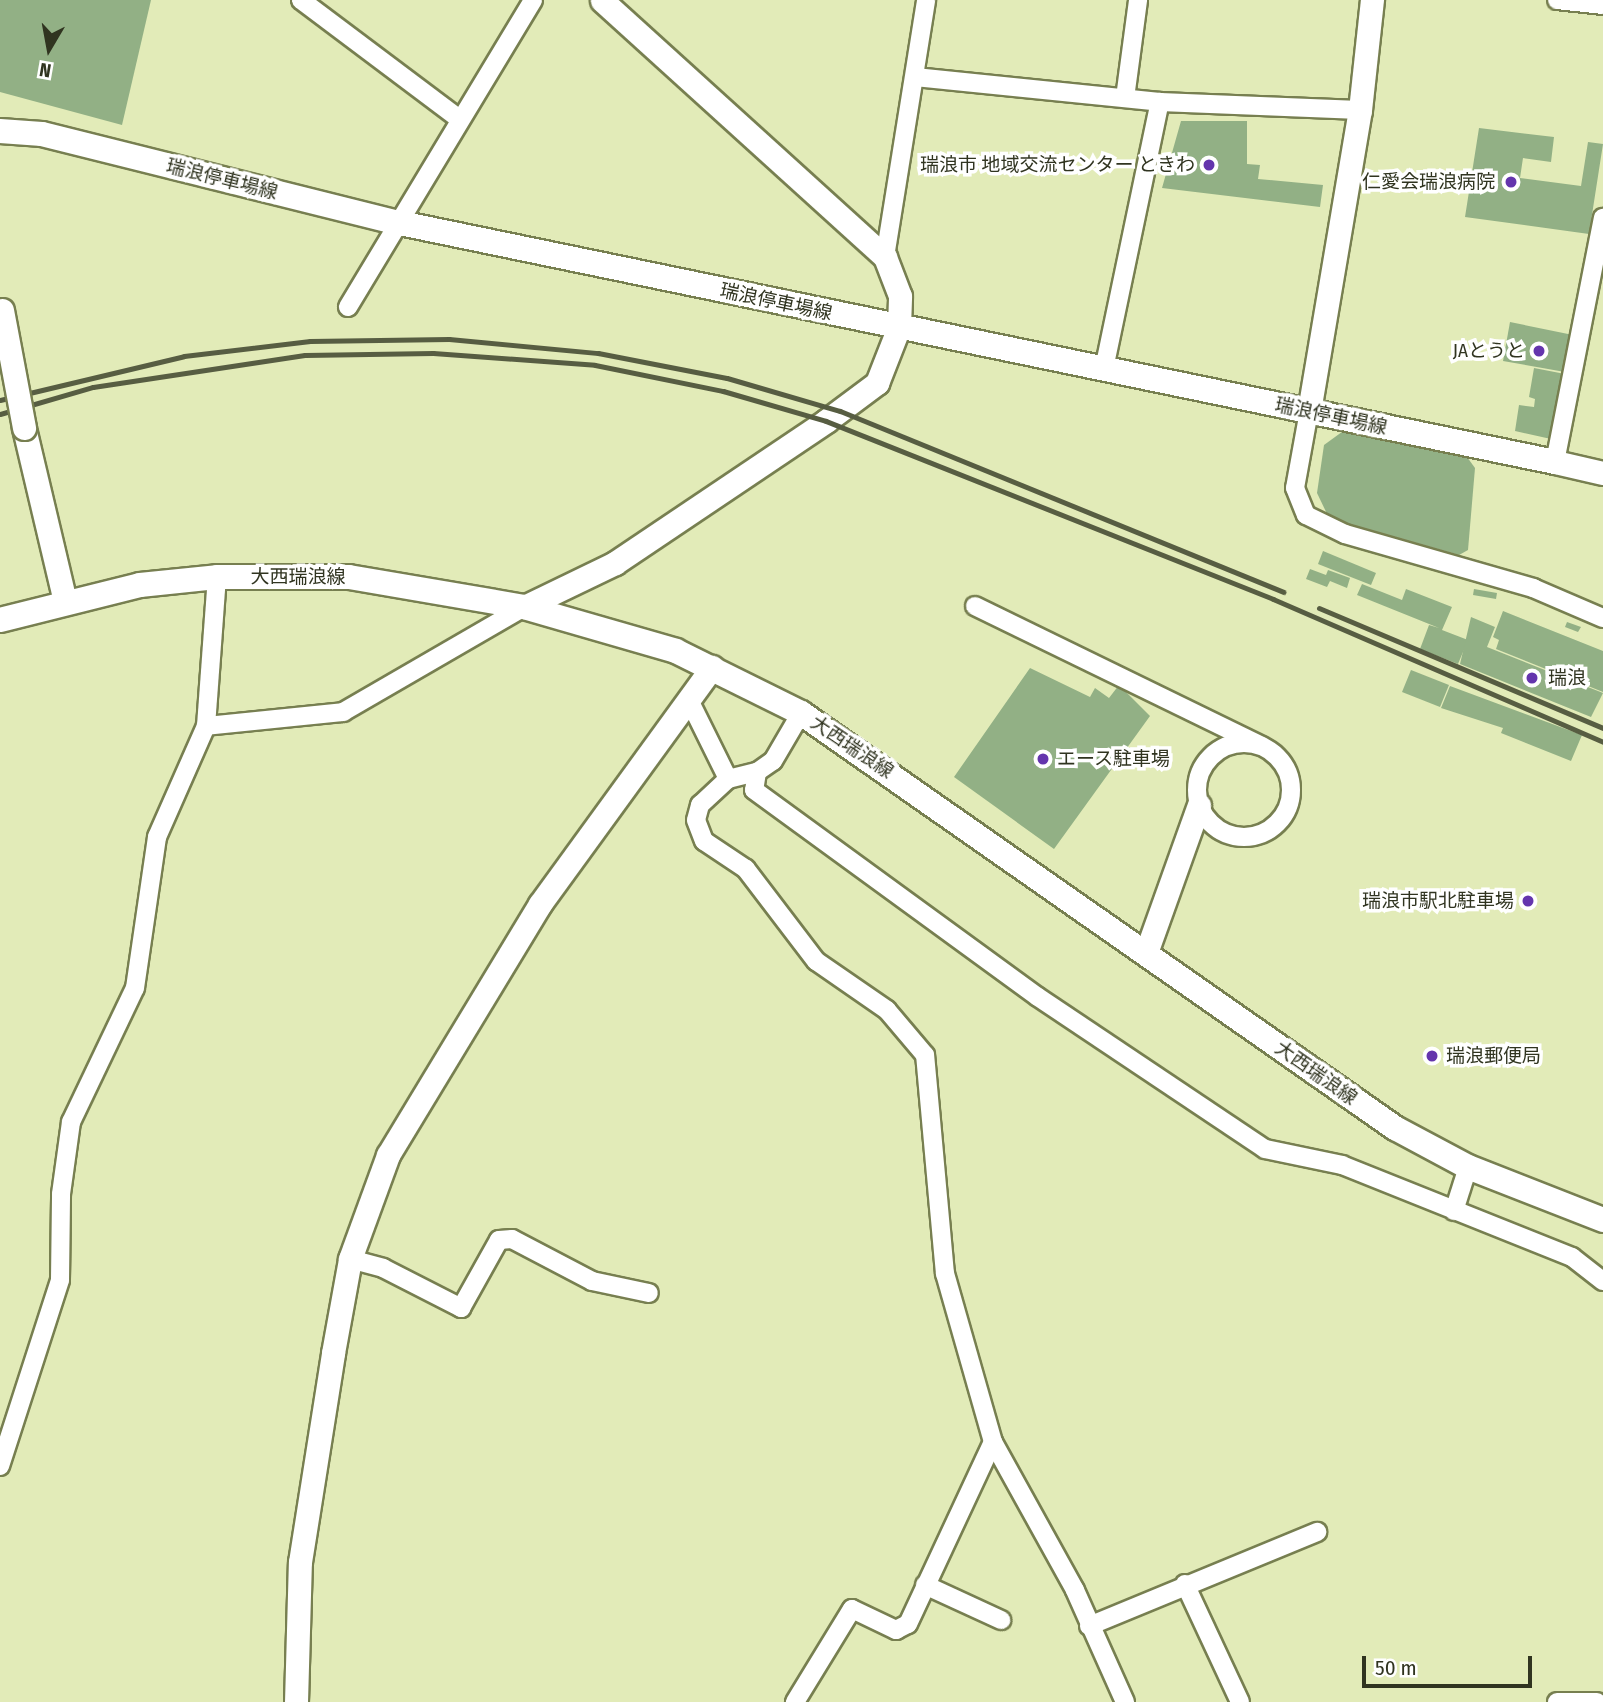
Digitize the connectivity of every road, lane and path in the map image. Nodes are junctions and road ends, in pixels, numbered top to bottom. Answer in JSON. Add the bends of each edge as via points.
{"nodes":[{"id":1,"x":301,"y":0,"type":"edge"},
{"id":2,"x":533,"y":0,"type":"edge"},
{"id":3,"x":602,"y":0,"type":"edge"},
{"id":4,"x":926,"y":0,"type":"edge"},
{"id":5,"x":1138,"y":0,"type":"edge"},
{"id":6,"x":1372,"y":0,"type":"edge"},
{"id":7,"x":1557,"y":0,"type":"edge"},
{"id":8,"x":1603,"y":5,"type":"edge"},
{"id":9,"x":915,"y":77,"type":"junction"},
{"id":10,"x":1125,"y":98,"type":"junction"},
{"id":11,"x":1160,"y":102,"type":"junction"},
{"id":12,"x":1360,"y":110,"type":"junction"},
{"id":13,"x":458,"y":118,"type":"junction"},
{"id":14,"x":0,"y":131,"type":"edge"},
{"id":15,"x":1603,"y":218,"type":"edge"},
{"id":16,"x":400,"y":223,"type":"junction"},
{"id":17,"x":885,"y":257,"type":"junction"},
{"id":18,"x":1,"y":306,"type":"edge"},
{"id":19,"x":348,"y":307,"type":"dead end"},
{"id":20,"x":899,"y":327,"type":"junction"},
{"id":21,"x":1104,"y":369,"type":"junction"},
{"id":22,"x":1309,"y":411,"type":"junction"},
{"id":23,"x":1555,"y":462,"type":"junction"},
{"id":24,"x":1603,"y":472,"type":"edge"},
{"id":25,"x":217,"y":577,"type":"junction"},
{"id":26,"x":65,"y":601,"type":"junction"},
{"id":27,"x":975,"y":606,"type":"dead end"},
{"id":28,"x":524,"y":607,"type":"junction"},
{"id":29,"x":1603,"y":618,"type":"edge"},
{"id":30,"x":0,"y":621,"type":"edge"},
{"id":31,"x":712,"y":667,"type":"junction"},
{"id":32,"x":690,"y":702,"type":"junction"},
{"id":33,"x":801,"y":713,"type":"junction"},
{"id":34,"x":206,"y":726,"type":"junction"},
{"id":35,"x":1262,"y":746,"type":"junction"},
{"id":36,"x":757,"y":772,"type":"junction"},
{"id":37,"x":728,"y":779,"type":"junction"},
{"id":38,"x":1199,"y":805,"type":"junction"},
{"id":39,"x":1146,"y":950,"type":"junction"},
{"id":40,"x":1468,"y":1167,"type":"junction"},
{"id":41,"x":1454,"y":1211,"type":"junction"},
{"id":42,"x":1603,"y":1220,"type":"edge"},
{"id":43,"x":350,"y":1259,"type":"junction"},
{"id":44,"x":1603,"y":1281,"type":"edge"},
{"id":45,"x":649,"y":1293,"type":"dead end"},
{"id":46,"x":993,"y":1443,"type":"junction"},
{"id":47,"x":0,"y":1466,"type":"edge"},
{"id":48,"x":1317,"y":1532,"type":"dead end"},
{"id":49,"x":1185,"y":1584,"type":"junction"},
{"id":50,"x":925,"y":1585,"type":"junction"},
{"id":51,"x":1001,"y":1620,"type":"dead end"},
{"id":52,"x":1089,"y":1626,"type":"junction"},
{"id":53,"x":296,"y":1702,"type":"edge"},
{"id":54,"x":795,"y":1702,"type":"edge"},
{"id":55,"x":1125,"y":1702,"type":"edge"},
{"id":56,"x":1240,"y":1702,"type":"edge"},
{"id":57,"x":1557,"y":1702,"type":"edge"},
{"id":58,"x":1597,"y":1702,"type":"edge"}],
"edges":[{"from":1,"to":13,"type":"street"},
{"from":2,"to":13,"type":"street"},
{"from":3,"to":17,"type":"street"},
{"from":4,"to":9,"type":"street"},
{"from":5,"to":10,"type":"street"},
{"from":6,"to":12,"type":"street"},
{"from":7,"to":8,"type":"street"},
{"from":9,"to":10,"type":"street"},
{"from":9,"to":17,"type":"street"},
{"from":10,"to":11,"type":"street"},
{"from":11,"to":12,"type":"street"},
{"from":11,"to":21,"type":"street"},
{"from":12,"to":22,"type":"street"},
{"from":13,"to":16,"type":"street"},
{"from":14,"to":16,"type":"main road","name":"瑞浪停車場線","via":[[42,134]]},
{"from":15,"to":23,"type":"street"},
{"from":16,"to":19,"type":"street"},
{"from":16,"to":20,"type":"main road","name":"瑞浪停車場線"},
{"from":17,"to":20,"type":"street","via":[[900,296]]},
{"from":18,"to":26,"type":"street","bridge":true,"via":[[24,429]]},
{"from":20,"to":21,"type":"main road","name":"瑞浪停車場線"},
{"from":20,"to":28,"type":"street","via":[[877,383],[827,421],[615,563]]},
{"from":21,"to":22,"type":"main road","name":"瑞浪停車場線"},
{"from":22,"to":23,"type":"main road","name":"瑞浪停車場線"},
{"from":22,"to":29,"type":"street","via":[[1296,488],[1306,515],[1345,534],[1533,588]]},
{"from":23,"to":24,"type":"street"},
{"from":25,"to":26,"type":"main road","name":"大西瑞浪線"},
{"from":25,"to":28,"type":"main road","name":"大西瑞浪線","via":[[361,578]]},
{"from":25,"to":34,"type":"street"},
{"from":26,"to":30,"type":"main road","name":"大西瑞浪線"},
{"from":27,"to":35,"type":"street"},
{"from":28,"to":31,"type":"main road","name":"大西瑞浪線","via":[[601,625]]},
{"from":28,"to":34,"type":"street","via":[[343,712]]},
{"from":31,"to":32,"type":"street"},
{"from":31,"to":33,"type":"main road","name":"大西瑞浪線"},
{"from":32,"to":37,"type":"street"},
{"from":32,"to":43,"type":"street","via":[[604,808],[441,1063],[388,1155]]},
{"from":33,"to":36,"type":"street","via":[[773,761]]},
{"from":33,"to":39,"type":"main road","name":"大西瑞浪線"},
{"from":34,"to":47,"type":"street","via":[[158,837],[135,988],[72,1122],[61,1194],[60,1280]]},
{"from":35,"to":38,"type":"street","via":[[1231,744],[1212,756],[1199,775]]},
{"from":35,"to":38,"type":"street","via":[[1285,766],[1291,780],[1291,796],[1277,824],[1264,833],[1233,836],[1218,830]]},
{"from":36,"to":37,"type":"street"},
{"from":36,"to":41,"type":"street","via":[[754,790],[1177,1094],[1265,1149],[1342,1165]]},
{"from":37,"to":46,"type":"street","via":[[700,805],[696,820],[704,841],[746,869],[816,961],[887,1010],[925,1055],[945,1274]]},
{"from":38,"to":39,"type":"street"},
{"from":39,"to":40,"type":"main road","name":"大西瑞浪線","via":[[1322,1079]]},
{"from":40,"to":41,"type":"street"},
{"from":40,"to":42,"type":"main road","name":"大西瑞浪線"},
{"from":41,"to":44,"type":"street","via":[[1572,1257]]},
{"from":43,"to":45,"type":"street","via":[[383,1268],[461,1308],[499,1240],[512,1239],[592,1282]]},
{"from":43,"to":53,"type":"street","via":[[300,1562]]},
{"from":46,"to":50,"type":"street"},
{"from":46,"to":52,"type":"street"},
{"from":48,"to":49,"type":"street"},
{"from":49,"to":52,"type":"street"},
{"from":49,"to":56,"type":"street"},
{"from":50,"to":51,"type":"street"},
{"from":50,"to":54,"type":"street","via":[[908,1624],[896,1630],[852,1609]]},
{"from":52,"to":55,"type":"street"},
{"from":57,"to":58,"type":"street"}]}
